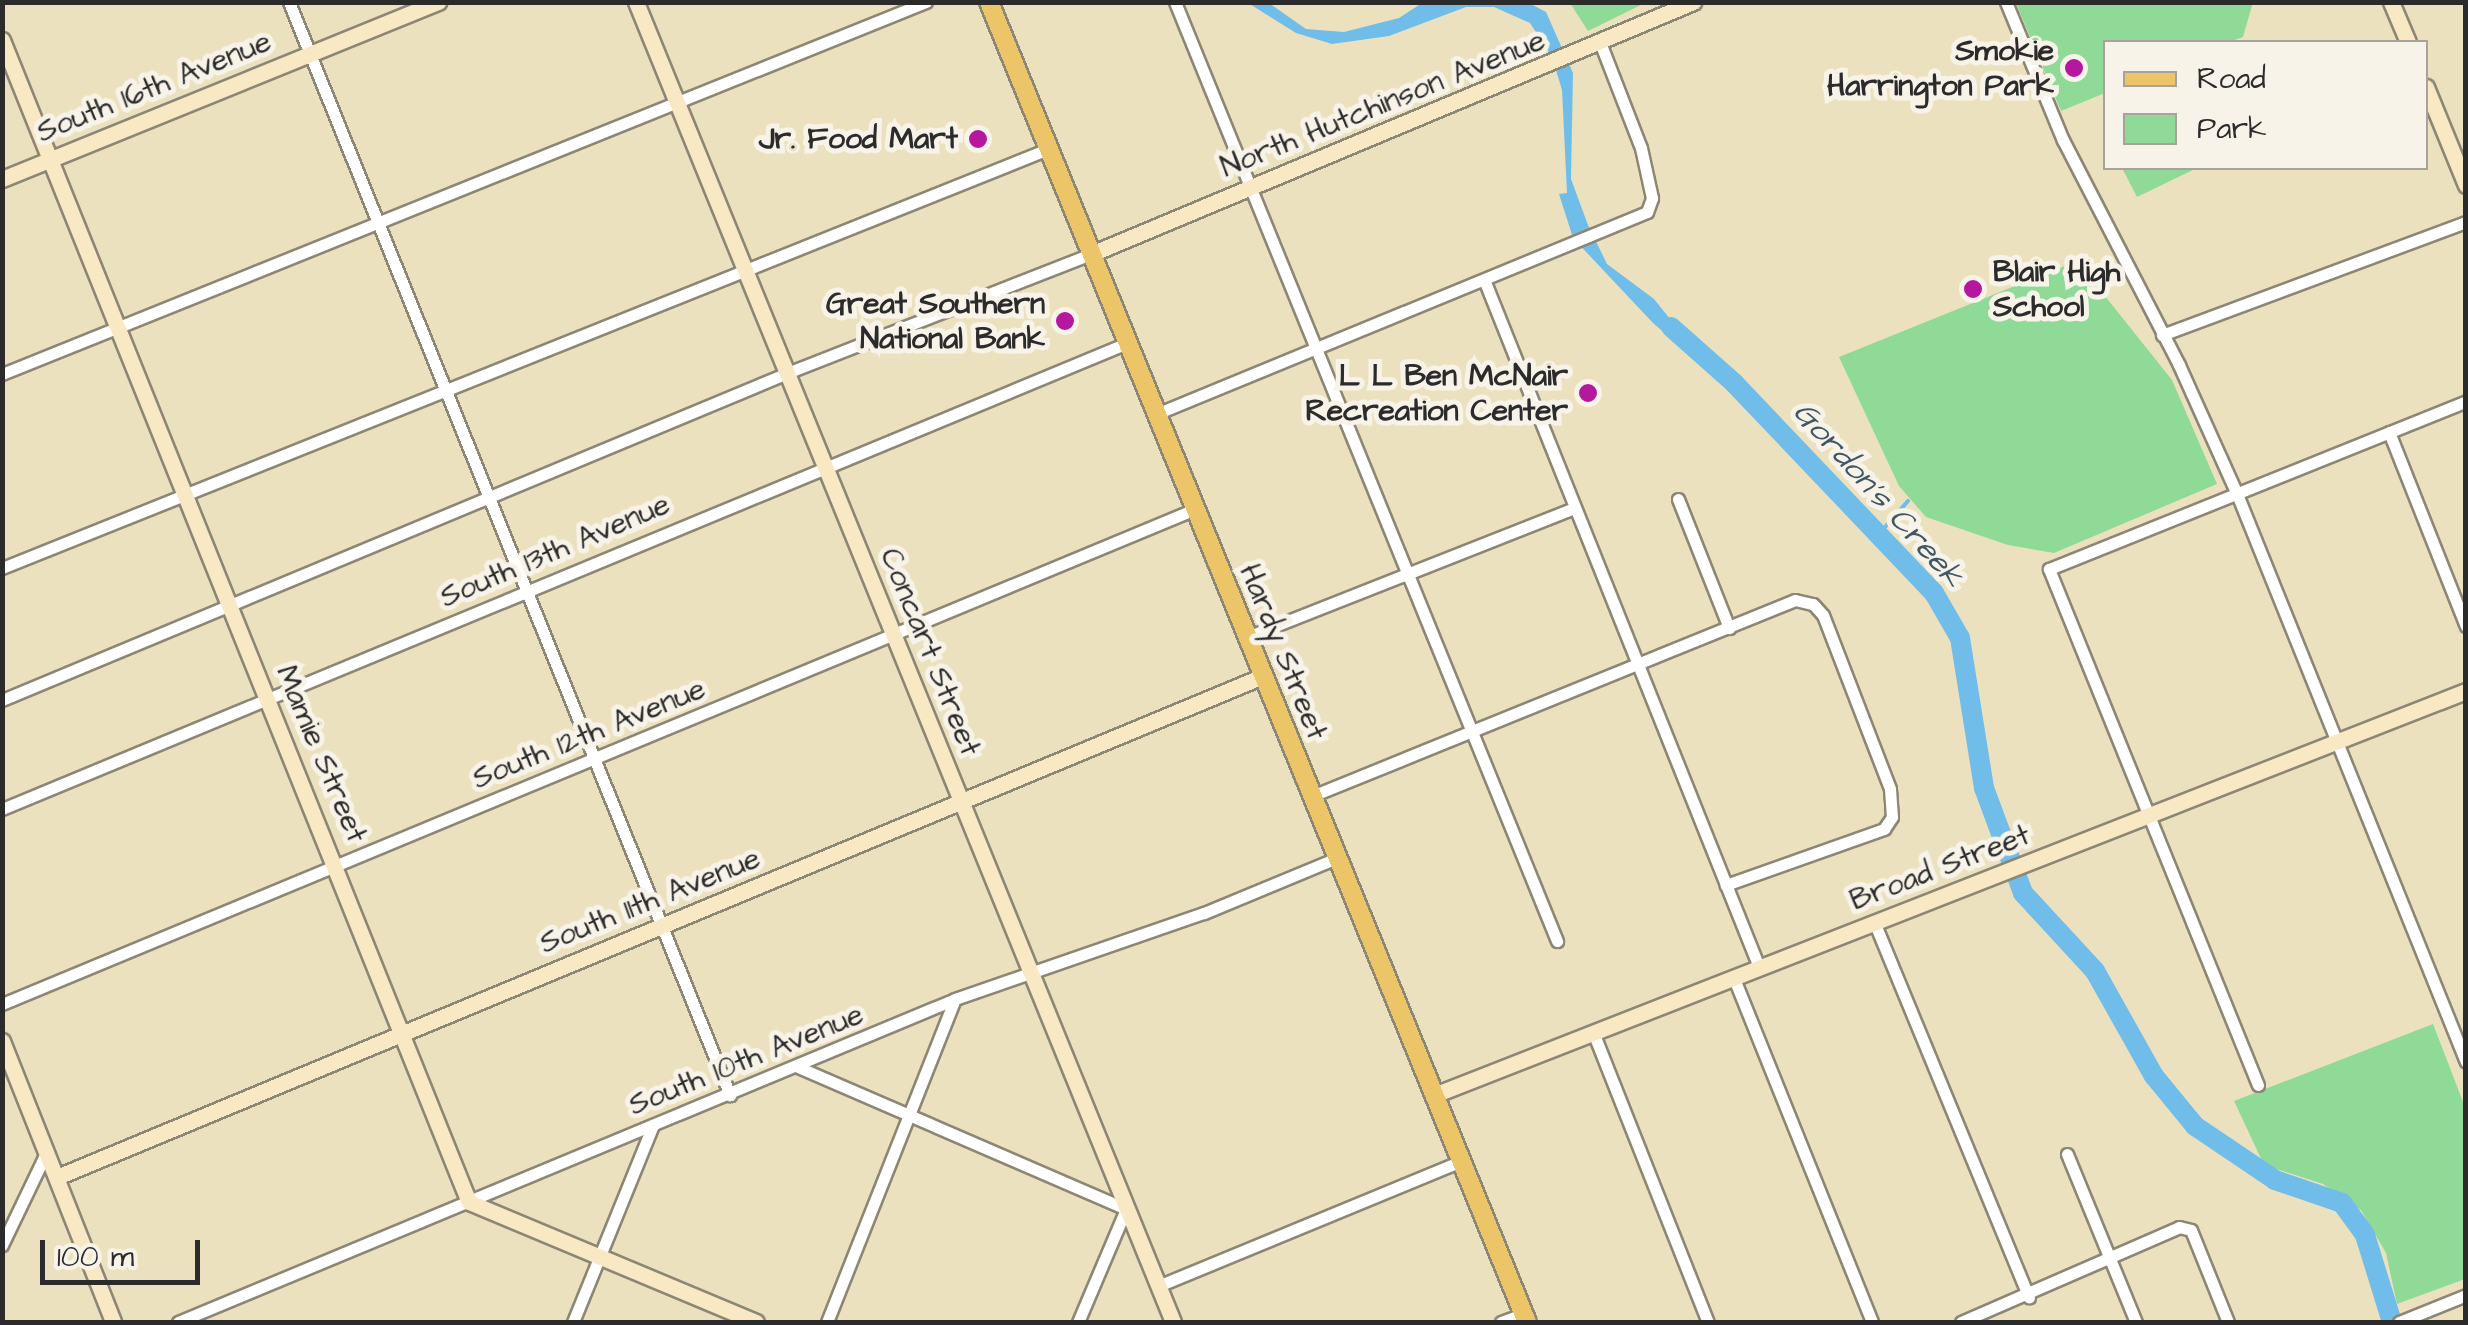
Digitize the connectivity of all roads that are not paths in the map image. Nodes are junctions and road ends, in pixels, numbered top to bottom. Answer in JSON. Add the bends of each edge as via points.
{"nodes":[{"id":1,"x":289,"y":2,"type":"edge"},
{"id":2,"x":438,"y":2,"type":"edge"},
{"id":3,"x":636,"y":2,"type":"edge"},
{"id":4,"x":926,"y":2,"type":"edge"},
{"id":5,"x":988,"y":2,"type":"edge"},
{"id":6,"x":1175,"y":2,"type":"edge"},
{"id":7,"x":2006,"y":2,"type":"edge"},
{"id":8,"x":2392,"y":2,"type":"edge"},
{"id":9,"x":1693,"y":3,"type":"edge"},
{"id":10,"x":2,"y":40,"type":"edge"},
{"id":11,"x":2407,"y":40,"type":"edge"},
{"id":12,"x":1594,"y":48,"type":"junction"},
{"id":13,"x":310,"y":52,"type":"junction"},
{"id":14,"x":2428,"y":92,"type":"edge"},
{"id":15,"x":678,"y":104,"type":"junction"},
{"id":16,"x":1048,"y":148,"type":"junction"},
{"id":17,"x":49,"y":160,"type":"junction"},
{"id":18,"x":2,"y":179,"type":"edge"},
{"id":19,"x":2466,"y":185,"type":"edge"},
{"id":20,"x":1248,"y":186,"type":"junction"},
{"id":21,"x":2466,"y":222,"type":"edge"},
{"id":22,"x":375,"y":223,"type":"junction"},
{"id":23,"x":1091,"y":254,"type":"junction"},
{"id":24,"x":744,"y":270,"type":"junction"},
{"id":25,"x":1484,"y":282,"type":"junction"},
{"id":26,"x":116,"y":328,"type":"junction"},
{"id":27,"x":2162,"y":336,"type":"junction"},
{"id":28,"x":1127,"y":343,"type":"junction"},
{"id":29,"x":1313,"y":352,"type":"junction"},
{"id":30,"x":787,"y":373,"type":"junction"},
{"id":31,"x":2,"y":374,"type":"edge"},
{"id":32,"x":442,"y":390,"type":"junction"},
{"id":33,"x":2466,"y":401,"type":"edge"},
{"id":34,"x":1156,"y":414,"type":"junction"},
{"id":35,"x":2389,"y":432,"type":"junction"},
{"id":36,"x":826,"y":466,"type":"junction"},
{"id":37,"x":184,"y":494,"type":"junction"},
{"id":38,"x":2236,"y":494,"type":"junction"},
{"id":39,"x":486,"y":498,"type":"junction"},
{"id":40,"x":1678,"y":499,"type":"dead end"},
{"id":41,"x":1574,"y":508,"type":"junction"},
{"id":42,"x":1195,"y":509,"type":"junction"},
{"id":43,"x":2,"y":568,"type":"edge"},
{"id":44,"x":1405,"y":573,"type":"junction"},
{"id":45,"x":524,"y":590,"type":"junction"},
{"id":46,"x":229,"y":606,"type":"junction"},
{"id":47,"x":2466,"y":626,"type":"edge"},
{"id":48,"x":1729,"y":628,"type":"junction"},
{"id":49,"x":894,"y":636,"type":"junction"},
{"id":50,"x":1247,"y":637,"type":"junction"},
{"id":51,"x":1638,"y":667,"type":"junction"},
{"id":52,"x":1263,"y":676,"type":"junction"},
{"id":53,"x":2466,"y":691,"type":"edge"},
{"id":54,"x":2,"y":700,"type":"edge"},
{"id":55,"x":268,"y":700,"type":"junction"},
{"id":56,"x":1469,"y":732,"type":"junction"},
{"id":57,"x":2337,"y":741,"type":"junction"},
{"id":58,"x":593,"y":759,"type":"junction"},
{"id":59,"x":1312,"y":796,"type":"junction"},
{"id":60,"x":962,"y":805,"type":"junction"},
{"id":61,"x":2,"y":809,"type":"edge"},
{"id":62,"x":2148,"y":816,"type":"junction"},
{"id":63,"x":1337,"y":858,"type":"junction"},
{"id":64,"x":337,"y":864,"type":"junction"},
{"id":65,"x":1726,"y":885,"type":"junction"},
{"id":66,"x":1875,"y":924,"type":"junction"},
{"id":67,"x":660,"y":926,"type":"junction"},
{"id":68,"x":1558,"y":940,"type":"dead end"},
{"id":69,"x":1759,"y":967,"type":"junction"},
{"id":70,"x":1031,"y":972,"type":"junction"},
{"id":71,"x":1733,"y":976,"type":"junction"},
{"id":72,"x":955,"y":999,"type":"junction"},
{"id":73,"x":2,"y":1004,"type":"edge"},
{"id":74,"x":402,"y":1032,"type":"junction"},
{"id":75,"x":1592,"y":1032,"type":"junction"},
{"id":76,"x":2,"y":1041,"type":"edge"},
{"id":77,"x":2466,"y":1062,"type":"edge"},
{"id":78,"x":798,"y":1067,"type":"junction"},
{"id":79,"x":2258,"y":1085,"type":"dead end"},
{"id":80,"x":730,"y":1095,"type":"junction"},
{"id":81,"x":1434,"y":1096,"type":"junction"},
{"id":82,"x":912,"y":1118,"type":"junction"},
{"id":83,"x":652,"y":1125,"type":"junction"},
{"id":84,"x":47,"y":1151,"type":"junction"},
{"id":85,"x":2067,"y":1154,"type":"dead end"},
{"id":86,"x":1461,"y":1162,"type":"junction"},
{"id":87,"x":57,"y":1177,"type":"junction"},
{"id":88,"x":470,"y":1202,"type":"junction"},
{"id":89,"x":1126,"y":1209,"type":"junction"},
{"id":90,"x":2,"y":1244,"type":"edge"},
{"id":91,"x":600,"y":1259,"type":"junction"},
{"id":92,"x":2111,"y":1262,"type":"junction"},
{"id":93,"x":1158,"y":1286,"type":"junction"},
{"id":94,"x":2466,"y":1295,"type":"edge"},
{"id":95,"x":2029,"y":1297,"type":"junction"},
{"id":96,"x":1525,"y":1318,"type":"edge"},
{"id":97,"x":113,"y":1322,"type":"edge"},
{"id":98,"x":178,"y":1322,"type":"edge"},
{"id":99,"x":573,"y":1322,"type":"edge"},
{"id":100,"x":756,"y":1322,"type":"edge"},
{"id":101,"x":827,"y":1322,"type":"edge"},
{"id":102,"x":1078,"y":1322,"type":"edge"},
{"id":103,"x":1173,"y":1322,"type":"edge"},
{"id":104,"x":1501,"y":1322,"type":"edge"},
{"id":105,"x":1708,"y":1322,"type":"edge"},
{"id":106,"x":1872,"y":1322,"type":"edge"},
{"id":107,"x":1961,"y":1322,"type":"edge"},
{"id":108,"x":2136,"y":1322,"type":"edge"},
{"id":109,"x":2228,"y":1322,"type":"edge"},
{"id":110,"x":2400,"y":1322,"type":"edge"}],
"edges":[{"from":1,"to":13,"type":"street"},
{"from":2,"to":13,"type":"street","name":"South 16th Avenue"},
{"from":3,"to":15,"type":"street","name":"Concart Street"},
{"from":4,"to":15,"type":"street"},
{"from":5,"to":16,"type":"main road","name":"Hardy Street"},
{"from":6,"to":20,"type":"street"},
{"from":7,"to":27,"type":"street","via":[[2063,140]]},
{"from":8,"to":11,"type":"street"},
{"from":9,"to":12,"type":"street","name":"North Hutchinson Avenue"},
{"from":10,"to":17,"type":"street","name":"Mamie Street"},
{"from":12,"to":20,"type":"street","name":"North Hutchinson Avenue"},
{"from":12,"to":25,"type":"street","via":[[1632,119],[1652,198],[1647,212]]},
{"from":13,"to":17,"type":"street","name":"South 16th Avenue"},
{"from":13,"to":22,"type":"street"},
{"from":14,"to":19,"type":"street"},
{"from":15,"to":22,"type":"street"},
{"from":15,"to":24,"type":"street","name":"Concart Street"},
{"from":16,"to":23,"type":"main road","name":"Hardy Street"},
{"from":16,"to":24,"type":"street"},
{"from":17,"to":18,"type":"street","name":"South 16th Avenue"},
{"from":17,"to":26,"type":"street","name":"Mamie Street"},
{"from":20,"to":23,"type":"street","name":"North Hutchinson Avenue"},
{"from":20,"to":29,"type":"street"},
{"from":21,"to":27,"type":"street"},
{"from":22,"to":26,"type":"street"},
{"from":22,"to":32,"type":"street"},
{"from":23,"to":28,"type":"main road","name":"Hardy Street"},
{"from":23,"to":30,"type":"street"},
{"from":24,"to":30,"type":"street","name":"Concart Street"},
{"from":24,"to":32,"type":"street"},
{"from":25,"to":29,"type":"street"},
{"from":25,"to":41,"type":"street"},
{"from":26,"to":31,"type":"street"},
{"from":26,"to":37,"type":"street","name":"Mamie Street"},
{"from":27,"to":38,"type":"street"},
{"from":28,"to":34,"type":"main road","name":"Hardy Street"},
{"from":28,"to":36,"type":"street","name":"South 13th Avenue"},
{"from":29,"to":34,"type":"street"},
{"from":29,"to":44,"type":"street"},
{"from":30,"to":36,"type":"street","name":"Concart Street"},
{"from":30,"to":39,"type":"street"},
{"from":32,"to":37,"type":"street"},
{"from":32,"to":39,"type":"street"},
{"from":33,"to":35,"type":"street"},
{"from":34,"to":42,"type":"main road","name":"Hardy Street"},
{"from":35,"to":38,"type":"street"},
{"from":35,"to":47,"type":"street"},
{"from":36,"to":45,"type":"street","name":"South 13th Avenue"},
{"from":36,"to":49,"type":"street","name":"Concart Street"},
{"from":37,"to":43,"type":"street"},
{"from":37,"to":46,"type":"street","name":"Mamie Street"},
{"from":38,"to":57,"type":"street"},
{"from":38,"to":62,"type":"street","via":[[2048,569]]},
{"from":39,"to":45,"type":"street"},
{"from":39,"to":46,"type":"street"},
{"from":40,"to":48,"type":"street"},
{"from":41,"to":44,"type":"street"},
{"from":41,"to":51,"type":"street"},
{"from":42,"to":49,"type":"street","name":"South 12th Avenue"},
{"from":42,"to":50,"type":"main road","name":"Hardy Street"},
{"from":44,"to":50,"type":"street"},
{"from":44,"to":56,"type":"street"},
{"from":45,"to":55,"type":"street","name":"South 13th Avenue"},
{"from":45,"to":58,"type":"street"},
{"from":46,"to":54,"type":"street"},
{"from":46,"to":55,"type":"street","name":"Mamie Street"},
{"from":48,"to":51,"type":"street"},
{"from":48,"to":65,"type":"street","via":[[1795,600],[1824,615],[1890,789],[1892,816],[1884,829]]},
{"from":49,"to":58,"type":"street","name":"South 12th Avenue"},
{"from":49,"to":60,"type":"street","name":"Concart Street"},
{"from":50,"to":52,"type":"main road","name":"Hardy Street"},
{"from":51,"to":56,"type":"street"},
{"from":51,"to":65,"type":"street"},
{"from":52,"to":59,"type":"main road","name":"Hardy Street"},
{"from":52,"to":60,"type":"street","name":"South 11th Avenue"},
{"from":53,"to":57,"type":"street","name":"Broad Street"},
{"from":55,"to":61,"type":"street","name":"South 13th Avenue"},
{"from":55,"to":64,"type":"street","name":"Mamie Street"},
{"from":56,"to":59,"type":"street"},
{"from":56,"to":68,"type":"street"},
{"from":57,"to":62,"type":"street","name":"Broad Street"},
{"from":57,"to":77,"type":"street"},
{"from":58,"to":64,"type":"street","name":"South 12th Avenue"},
{"from":58,"to":67,"type":"street"},
{"from":59,"to":63,"type":"main road","name":"Hardy Street"},
{"from":60,"to":67,"type":"street","name":"South 11th Avenue"},
{"from":60,"to":70,"type":"street","name":"Concart Street"},
{"from":62,"to":66,"type":"street","name":"Broad Street"},
{"from":62,"to":79,"type":"street"},
{"from":63,"to":70,"type":"street","name":"South 10th Avenue","via":[[1204,913]]},
{"from":63,"to":81,"type":"main road","name":"Hardy Street"},
{"from":64,"to":73,"type":"street","name":"South 12th Avenue"},
{"from":64,"to":74,"type":"street","name":"Mamie Street"},
{"from":65,"to":69,"type":"street"},
{"from":66,"to":69,"type":"street","name":"Broad Street"},
{"from":66,"to":95,"type":"street"},
{"from":67,"to":74,"type":"street","name":"South 11th Avenue"},
{"from":67,"to":80,"type":"street"},
{"from":69,"to":71,"type":"street","name":"Broad Street"},
{"from":70,"to":72,"type":"street","name":"South 10th Avenue"},
{"from":70,"to":89,"type":"street","name":"Concart Street"},
{"from":71,"to":75,"type":"street","name":"Broad Street"},
{"from":71,"to":106,"type":"street"},
{"from":72,"to":78,"type":"street","name":"South 10th Avenue"},
{"from":72,"to":82,"type":"street"},
{"from":74,"to":87,"type":"street","name":"South 11th Avenue"},
{"from":74,"to":88,"type":"street","name":"Mamie Street"},
{"from":75,"to":81,"type":"street","name":"Broad Street"},
{"from":75,"to":105,"type":"street"},
{"from":76,"to":84,"type":"street"},
{"from":78,"to":80,"type":"street","name":"South 10th Avenue"},
{"from":78,"to":82,"type":"street"},
{"from":80,"to":83,"type":"street","name":"South 10th Avenue"},
{"from":81,"to":86,"type":"main road","name":"Hardy Street"},
{"from":82,"to":89,"type":"street"},
{"from":82,"to":101,"type":"street"},
{"from":83,"to":88,"type":"street","name":"South 10th Avenue"},
{"from":83,"to":91,"type":"street"},
{"from":84,"to":87,"type":"street"},
{"from":84,"to":90,"type":"street"},
{"from":85,"to":92,"type":"street"},
{"from":86,"to":93,"type":"street"},
{"from":86,"to":96,"type":"main road","name":"Hardy Street"},
{"from":87,"to":97,"type":"street"},
{"from":88,"to":91,"type":"street"},
{"from":88,"to":98,"type":"street","name":"South 10th Avenue"},
{"from":89,"to":93,"type":"street","name":"Concart Street"},
{"from":89,"to":102,"type":"street"},
{"from":91,"to":99,"type":"street"},
{"from":91,"to":100,"type":"street"},
{"from":92,"to":95,"type":"street"},
{"from":92,"to":108,"type":"street"},
{"from":92,"to":109,"type":"street","via":[[2149,1237],[2191,1230]]},
{"from":93,"to":103,"type":"street","name":"Concart Street"},
{"from":94,"to":110,"type":"street"},
{"from":95,"to":107,"type":"street"},
{"from":96,"to":104,"type":"street"}]}
